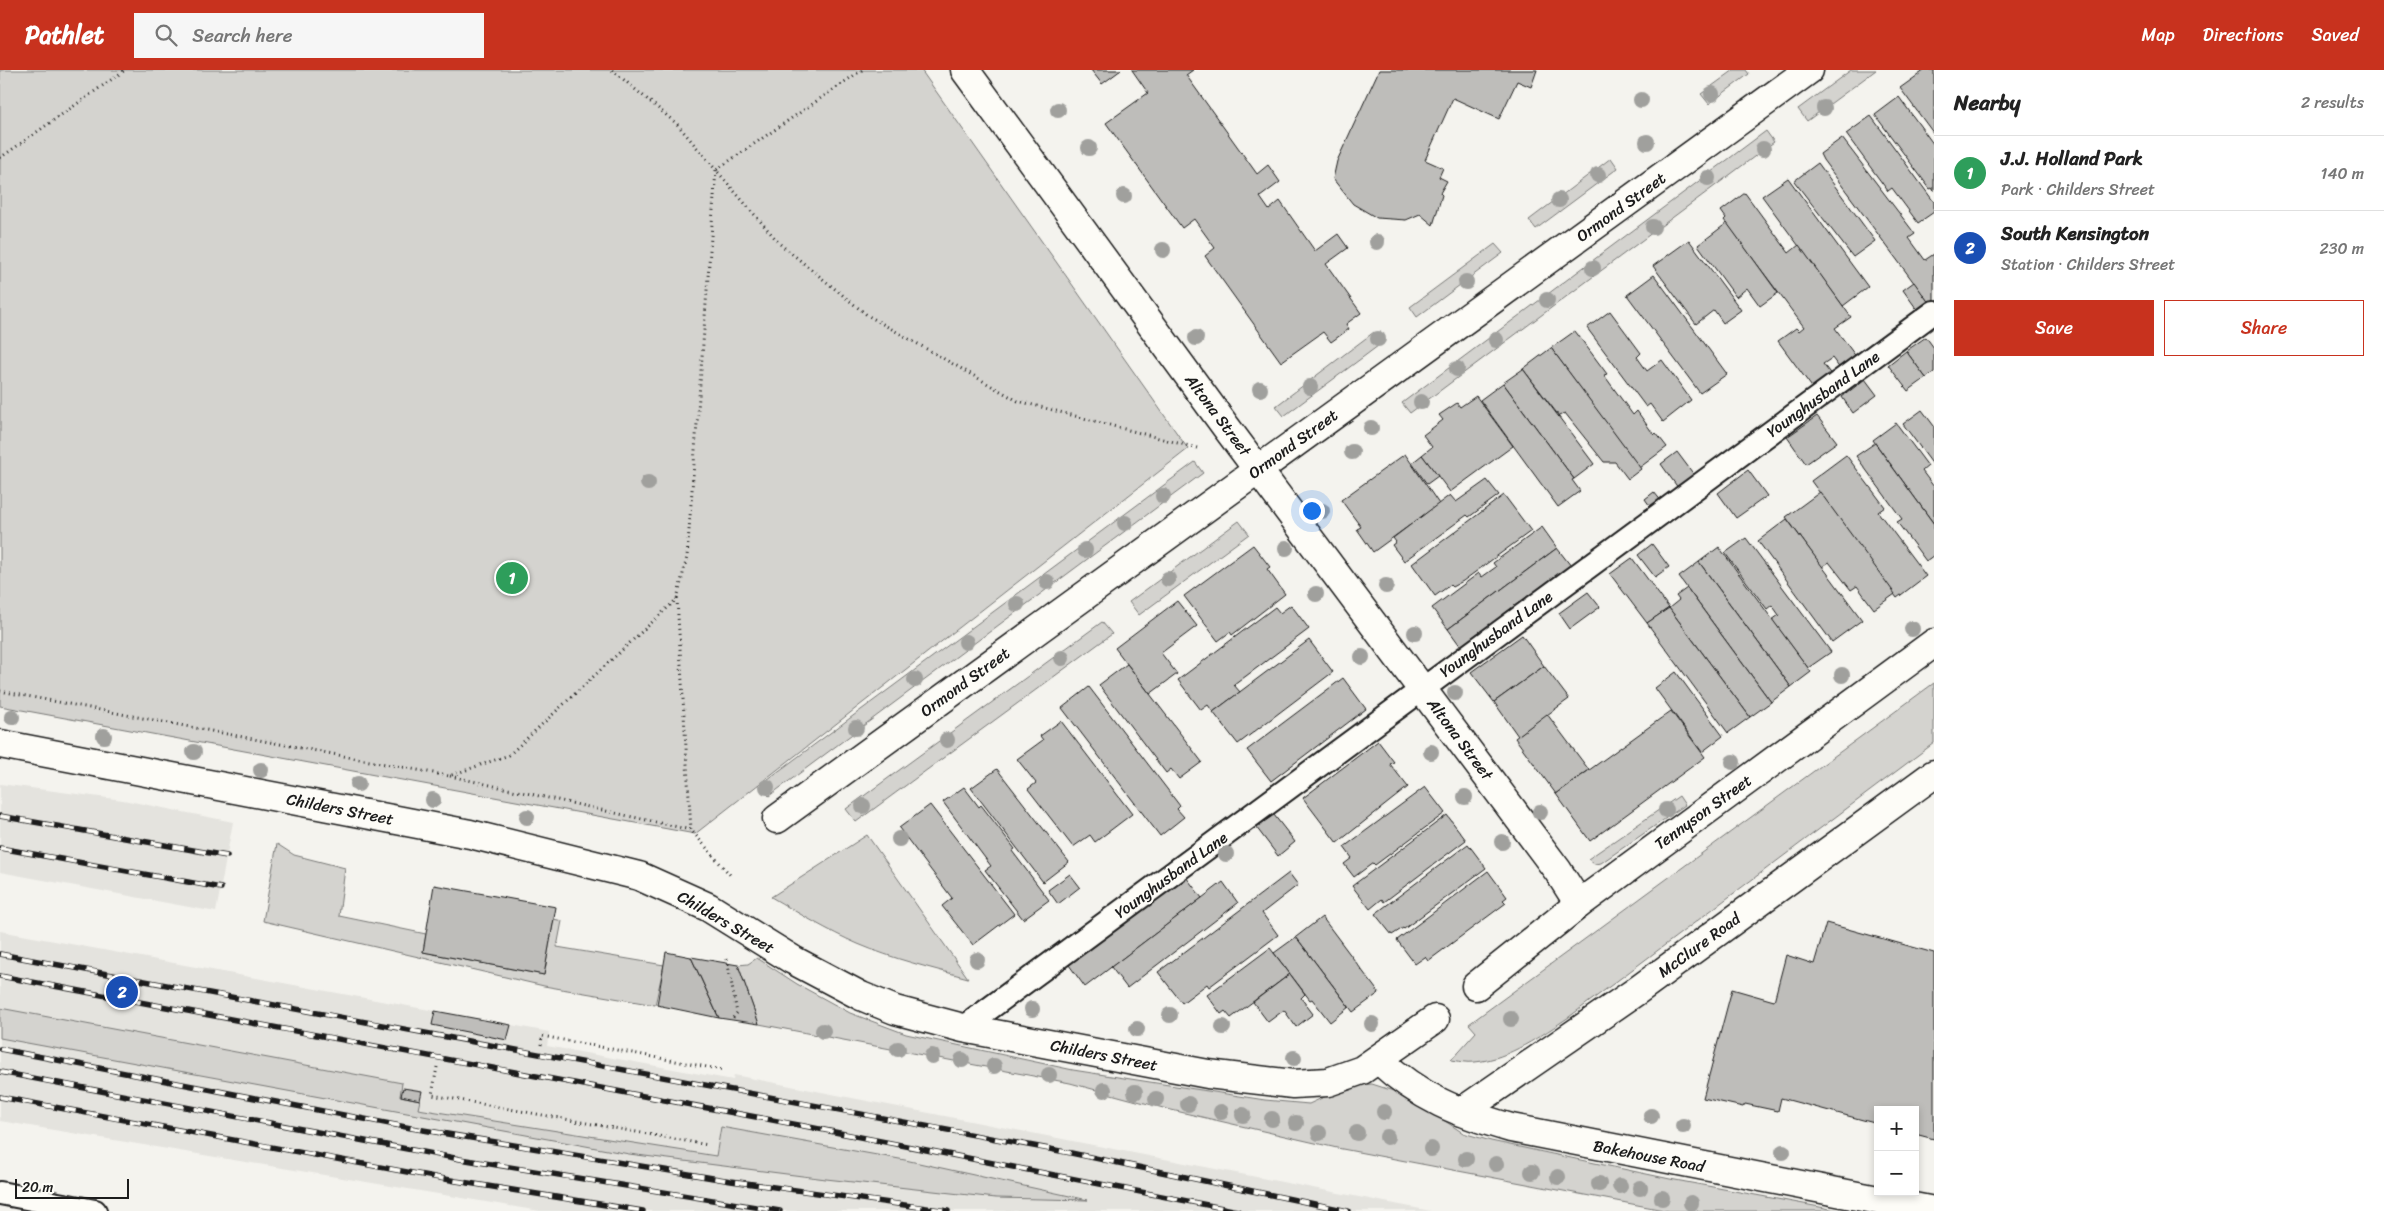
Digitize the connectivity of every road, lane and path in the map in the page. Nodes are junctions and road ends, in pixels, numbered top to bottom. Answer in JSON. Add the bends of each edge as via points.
{"nodes":[{"id":1,"x":125,"y":70,"type":"edge"},
{"id":2,"x":612,"y":70,"type":"edge"},
{"id":3,"x":862,"y":70,"type":"edge"},
{"id":4,"x":965,"y":70,"type":"edge"},
{"id":5,"x":1809,"y":70,"type":"edge"},
{"id":6,"x":0,"y":158,"type":"edge"},
{"id":7,"x":716,"y":170,"type":"junction"},
{"id":8,"x":1934,"y":312,"type":"edge"},
{"id":9,"x":1197,"y":448,"type":"dead end"},
{"id":10,"x":1258,"y":469,"type":"junction"},
{"id":11,"x":676,"y":599,"type":"junction"},
{"id":12,"x":1934,"y":643,"type":"edge"},
{"id":13,"x":1422,"y":688,"type":"junction"},
{"id":14,"x":0,"y":691,"type":"edge"},
{"id":15,"x":0,"y":744,"type":"edge"},
{"id":16,"x":1934,"y":774,"type":"edge"},
{"id":17,"x":449,"y":776,"type":"junction"},
{"id":18,"x":777,"y":819,"type":"dead end"},
{"id":19,"x":690,"y":830,"type":"junction"},
{"id":20,"x":732,"y":877,"type":"dead end"},
{"id":21,"x":1579,"y":904,"type":"junction"},
{"id":22,"x":726,"y":954,"type":"dead end"},
{"id":23,"x":1476,"y":986,"type":"dead end"},
{"id":24,"x":1435,"y":1019,"type":"dead end"},
{"id":25,"x":731,"y":1020,"type":"dead end"},
{"id":26,"x":963,"y":1028,"type":"junction"},
{"id":27,"x":541,"y":1045,"type":"dead end"},
{"id":28,"x":1380,"y":1060,"type":"junction"},
{"id":29,"x":437,"y":1067,"type":"dead end"},
{"id":30,"x":723,"y":1070,"type":"dead end"},
{"id":31,"x":1461,"y":1112,"type":"junction"},
{"id":32,"x":708,"y":1145,"type":"dead end"},
{"id":33,"x":0,"y":1193,"type":"edge"},
{"id":34,"x":95,"y":1211,"type":"edge"},
{"id":35,"x":1934,"y":1211,"type":"edge"}],
"edges":[{"from":1,"to":6,"type":"path"},
{"from":2,"to":7,"type":"path","via":[[676,124]]},
{"from":3,"to":7,"type":"path"},
{"from":4,"to":10,"type":"street","name":"Altona Street"},
{"from":5,"to":10,"type":"street","name":"Ormond Street"},
{"from":7,"to":9,"type":"path","via":[[780,244],[867,315],[1018,401]]},
{"from":7,"to":11,"type":"path","via":[[687,557]]},
{"from":8,"to":13,"type":"lane","name":"Younghusband Lane"},
{"from":10,"to":13,"type":"street","name":"Altona Street"},
{"from":10,"to":18,"type":"street","name":"Ormond Street"},
{"from":11,"to":17,"type":"path","via":[[509,755]]},
{"from":11,"to":19,"type":"path"},
{"from":12,"to":21,"type":"street","name":"Tennyson Street"},
{"from":13,"to":21,"type":"street","name":"Altona Street"},
{"from":13,"to":26,"type":"lane","name":"Younghusband Lane"},
{"from":14,"to":17,"type":"path"},
{"from":15,"to":26,"type":"street","name":"Childers Street","via":[[470,834],[639,876],[708,907],[793,960],[861,996],[895,1010]]},
{"from":16,"to":31,"type":"street","name":"McClure Road","via":[[1638,990]]},
{"from":17,"to":19,"type":"path"},
{"from":19,"to":20,"type":"path"},
{"from":21,"to":23,"type":"street","name":"Tennyson Street"},
{"from":22,"to":25,"type":"path","via":[[737,1013]]},
{"from":24,"to":28,"type":"street"},
{"from":26,"to":28,"type":"street","name":"Childers Street","via":[[1250,1080],[1293,1084],[1328,1082]]},
{"from":27,"to":30,"type":"path","via":[[542,1036]]},
{"from":28,"to":31,"type":"street","name":"Bakehouse Road","via":[[1408,1085]]},
{"from":29,"to":32,"type":"path","via":[[432,1095]]},
{"from":31,"to":35,"type":"street","name":"Bakehouse Road","via":[[1548,1136]]},
{"from":33,"to":34,"type":"lane"}]}
